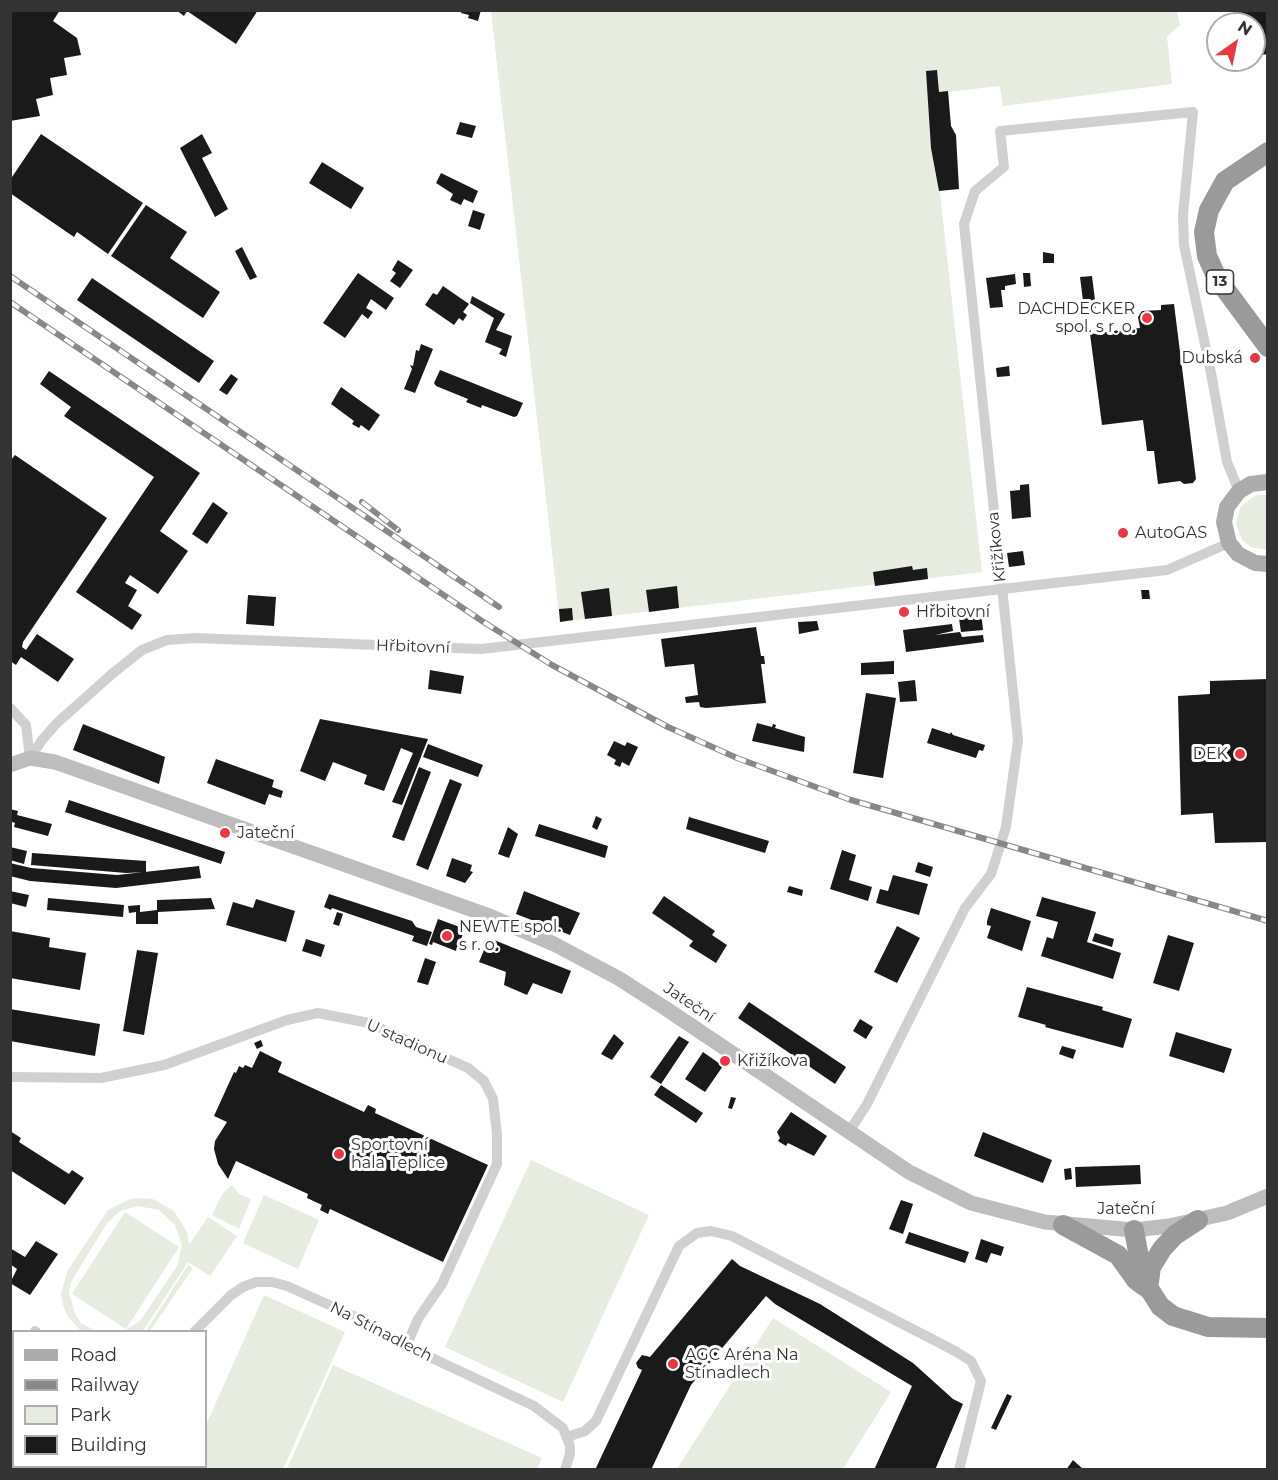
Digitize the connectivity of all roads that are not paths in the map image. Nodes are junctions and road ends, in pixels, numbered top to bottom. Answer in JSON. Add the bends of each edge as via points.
{"nodes":[{"id":1,"x":1268,"y":152,"type":"edge"},
{"id":2,"x":1268,"y":167,"type":"edge"},
{"id":3,"x":1211,"y":206,"type":"junction"},
{"id":4,"x":1268,"y":347,"type":"edge"},
{"id":5,"x":1268,"y":482,"type":"edge"},
{"id":6,"x":1239,"y":491,"type":"junction"},
{"id":7,"x":1229,"y":543,"type":"junction"},
{"id":8,"x":1268,"y":564,"type":"edge"},
{"id":9,"x":1002,"y":588,"type":"junction"},
{"id":10,"x":10,"y":708,"type":"edge"},
{"id":11,"x":30,"y":758,"type":"junction"},
{"id":12,"x":10,"y":765,"type":"edge"},
{"id":13,"x":10,"y":1077,"type":"edge"},
{"id":14,"x":849,"y":1132,"type":"junction"},
{"id":15,"x":1268,"y":1196,"type":"edge"},
{"id":16,"x":1198,"y":1220,"type":"junction"},
{"id":17,"x":1063,"y":1225,"type":"junction"},
{"id":18,"x":1134,"y":1230,"type":"junction"},
{"id":19,"x":1148,"y":1289,"type":"junction"},
{"id":20,"x":1258,"y":1329,"type":"edge"},
{"id":21,"x":196,"y":1330,"type":"edge"},
{"id":22,"x":1268,"y":1337,"type":"edge"},
{"id":23,"x":406,"y":1346,"type":"junction"},
{"id":24,"x":567,"y":1437,"type":"junction"},
{"id":25,"x":565,"y":1470,"type":"edge"},
{"id":26,"x":959,"y":1470,"type":"edge"}],
"edges":[{"from":1,"to":3,"type":"highway","via":[[1224,181]]},
{"from":2,"to":3,"type":"highway","number":"13","via":[[1231,183]]},
{"from":3,"to":4,"type":"highway","number":"13","via":[[1204,232],[1207,256],[1222,285]]},
{"from":5,"to":6,"type":"main road","via":[[1251,484]]},
{"from":6,"to":7,"type":"main road","via":[[1225,514],[1224,529]]},
{"from":6,"to":9,"type":"street","name":"Křižíkova","via":[[1227,462],[1184,245],[1183,215],[1193,112],[1000,131],[1004,167],[975,191],[964,224]]},
{"from":7,"to":8,"type":"main road","via":[[1244,558]]},
{"from":7,"to":9,"type":"street","name":"Hřbitovní","via":[[1167,570]]},
{"from":9,"to":11,"type":"street","name":"Hřbitovní","via":[[481,649],[167,640],[142,651],[112,674],[57,723]]},
{"from":9,"to":14,"type":"street","name":"Křižíkova","via":[[1018,740],[1006,827],[991,874],[965,908],[867,1104]]},
{"from":10,"to":11,"type":"street","via":[[26,725]]},
{"from":11,"to":12,"type":"main road"},
{"from":11,"to":14,"type":"main road","name":"Jateční","via":[[55,762],[336,860],[554,944],[656,1002]]},
{"from":13,"to":23,"type":"street","name":"U stadionu","via":[[100,1078],[171,1064],[287,1020],[318,1013],[369,1023],[468,1068],[484,1081],[493,1099],[497,1164],[442,1284],[414,1326]]},
{"from":14,"to":17,"type":"main road","name":"Jateční","via":[[909,1172],[971,1203]]},
{"from":15,"to":16,"type":"main road","name":"Jateční"},
{"from":16,"to":18,"type":"main road","name":"Jateční"},
{"from":16,"to":19,"type":"highway","via":[[1162,1249],[1151,1267]]},
{"from":17,"to":18,"type":"main road","name":"Jateční"},
{"from":17,"to":19,"type":"highway","via":[[1118,1255],[1136,1280]]},
{"from":18,"to":19,"type":"highway"},
{"from":19,"to":20,"type":"highway","via":[[1160,1306],[1190,1323]]},
{"from":20,"to":22,"type":"highway"},
{"from":21,"to":23,"type":"street","name":"Na Stínadlech","via":[[243,1287],[272,1282],[347,1313]]},
{"from":23,"to":24,"type":"street","name":"Na Stínadlech","via":[[534,1406],[554,1420]]},
{"from":24,"to":25,"type":"street","via":[[570,1454]]},
{"from":24,"to":26,"type":"street","via":[[585,1431],[596,1420],[679,1246],[697,1233],[711,1231],[732,1236],[970,1361],[981,1382]]}]}
